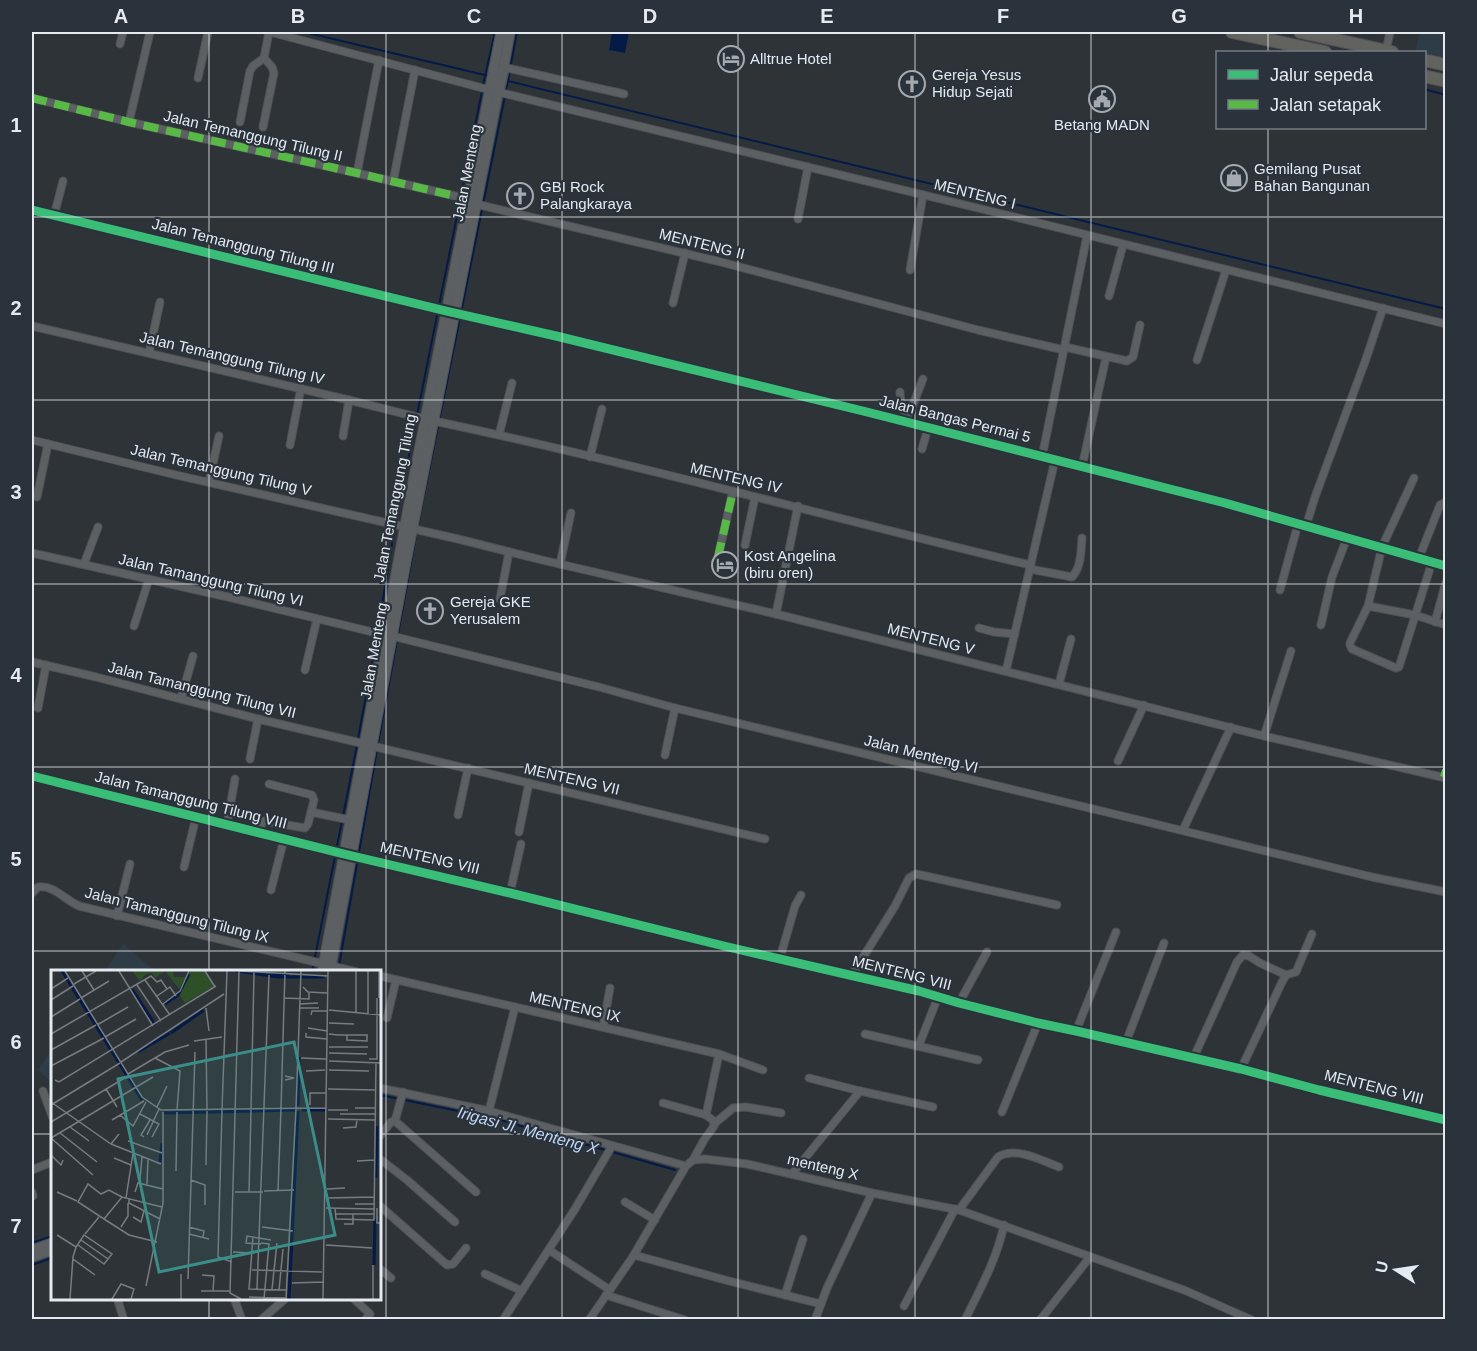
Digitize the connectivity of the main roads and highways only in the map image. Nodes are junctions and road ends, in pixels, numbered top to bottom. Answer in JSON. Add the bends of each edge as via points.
{"nodes":[{"id":1,"x":1232,"y":32,"type":"edge"},
{"id":2,"x":1300,"y":32,"type":"edge"},
{"id":3,"x":1320,"y":51,"type":"edge"},
{"id":4,"x":1385,"y":51,"type":"edge"},
{"id":5,"x":1426,"y":60,"type":"edge"},
{"id":6,"x":1446,"y":65,"type":"edge"},
{"id":7,"x":500,"y":69,"type":"road end"},
{"id":8,"x":1426,"y":76,"type":"edge"},
{"id":9,"x":1446,"y":81,"type":"edge"},
{"id":10,"x":495,"y":89,"type":"road end"}],
"edges":[{"from":1,"to":3,"type":"highway"},
{"from":2,"to":4,"type":"highway"},
{"from":5,"to":6,"type":"highway"},
{"from":7,"to":10,"type":"main road","name":"Jalan Temanggung Tilung"},
{"from":8,"to":9,"type":"highway"}]}
